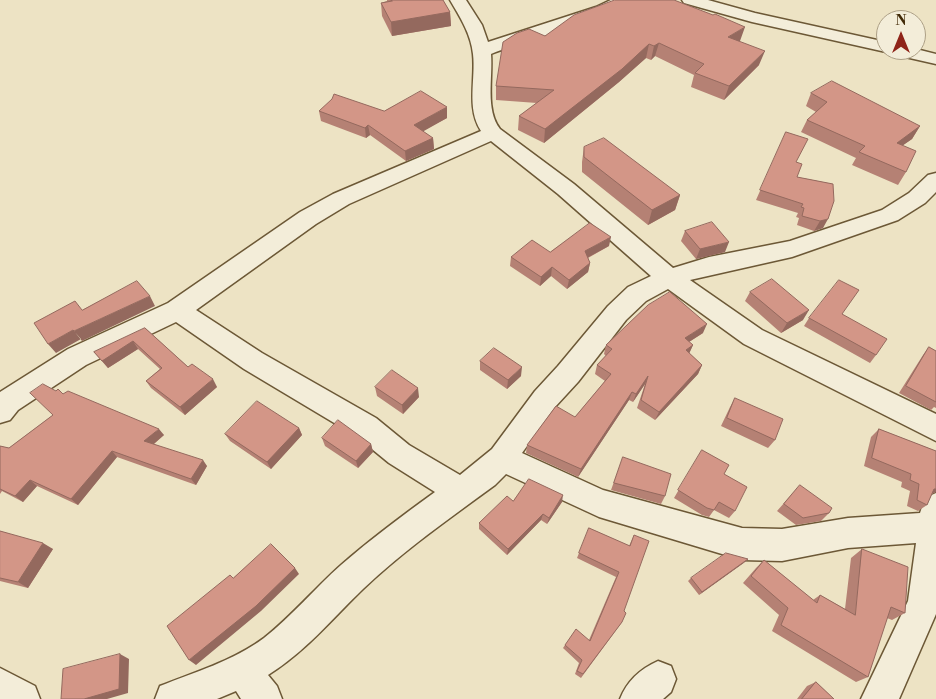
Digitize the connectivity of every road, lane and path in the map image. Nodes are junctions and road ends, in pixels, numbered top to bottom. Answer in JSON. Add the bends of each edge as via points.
{"nodes":[{"id":1,"x":458,"y":0,"type":"edge"},
{"id":2,"x":624,"y":0,"type":"edge"},
{"id":3,"x":690,"y":0,"type":"edge"},
{"id":4,"x":876,"y":45,"type":"edge"},
{"id":5,"x":482,"y":51,"type":"junction"},
{"id":6,"x":493,"y":133,"type":"junction"},
{"id":7,"x":936,"y":180,"type":"edge"},
{"id":8,"x":669,"y":278,"type":"junction"},
{"id":9,"x":177,"y":310,"type":"junction"},
{"id":10,"x":0,"y":411,"type":"edge"},
{"id":11,"x":936,"y":428,"type":"edge"},
{"id":12,"x":502,"y":458,"type":"junction"},
{"id":13,"x":461,"y":492,"type":"junction"},
{"id":14,"x":934,"y":517,"type":"edge"},
{"id":15,"x":242,"y":671,"type":"junction"},
{"id":16,"x":0,"y":686,"type":"edge"},
{"id":17,"x":22,"y":699,"type":"edge"},
{"id":18,"x":173,"y":699,"type":"edge"},
{"id":19,"x":264,"y":699,"type":"edge"},
{"id":20,"x":879,"y":699,"type":"edge"}],
"edges":[{"from":1,"to":5,"type":"street","via":[[477,33]]},
{"from":2,"to":5,"type":"street","via":[[602,11]]},
{"from":3,"to":4,"type":"street"},
{"from":5,"to":6,"type":"street","via":[[483,113]]},
{"from":6,"to":8,"type":"street","via":[[578,199]]},
{"from":6,"to":9,"type":"street","via":[[341,199],[308,218]]},
{"from":7,"to":8,"type":"street","via":[[917,198],[866,223],[792,249],[709,266]]},
{"from":8,"to":11,"type":"street","via":[[754,337]]},
{"from":8,"to":12,"type":"street","via":[[625,303],[545,399]]},
{"from":9,"to":10,"type":"street","via":[[77,357],[15,397]]},
{"from":9,"to":13,"type":"street","via":[[253,361],[366,427],[399,454]]},
{"from":12,"to":13,"type":"street"},
{"from":12,"to":14,"type":"street","via":[[599,503],[742,544],[782,545]]},
{"from":13,"to":15,"type":"street","via":[[404,533],[275,651]]},
{"from":14,"to":20,"type":"street","via":[[924,603]]},
{"from":15,"to":18,"type":"street"},
{"from":15,"to":19,"type":"street"},
{"from":16,"to":17,"type":"street"}]}
